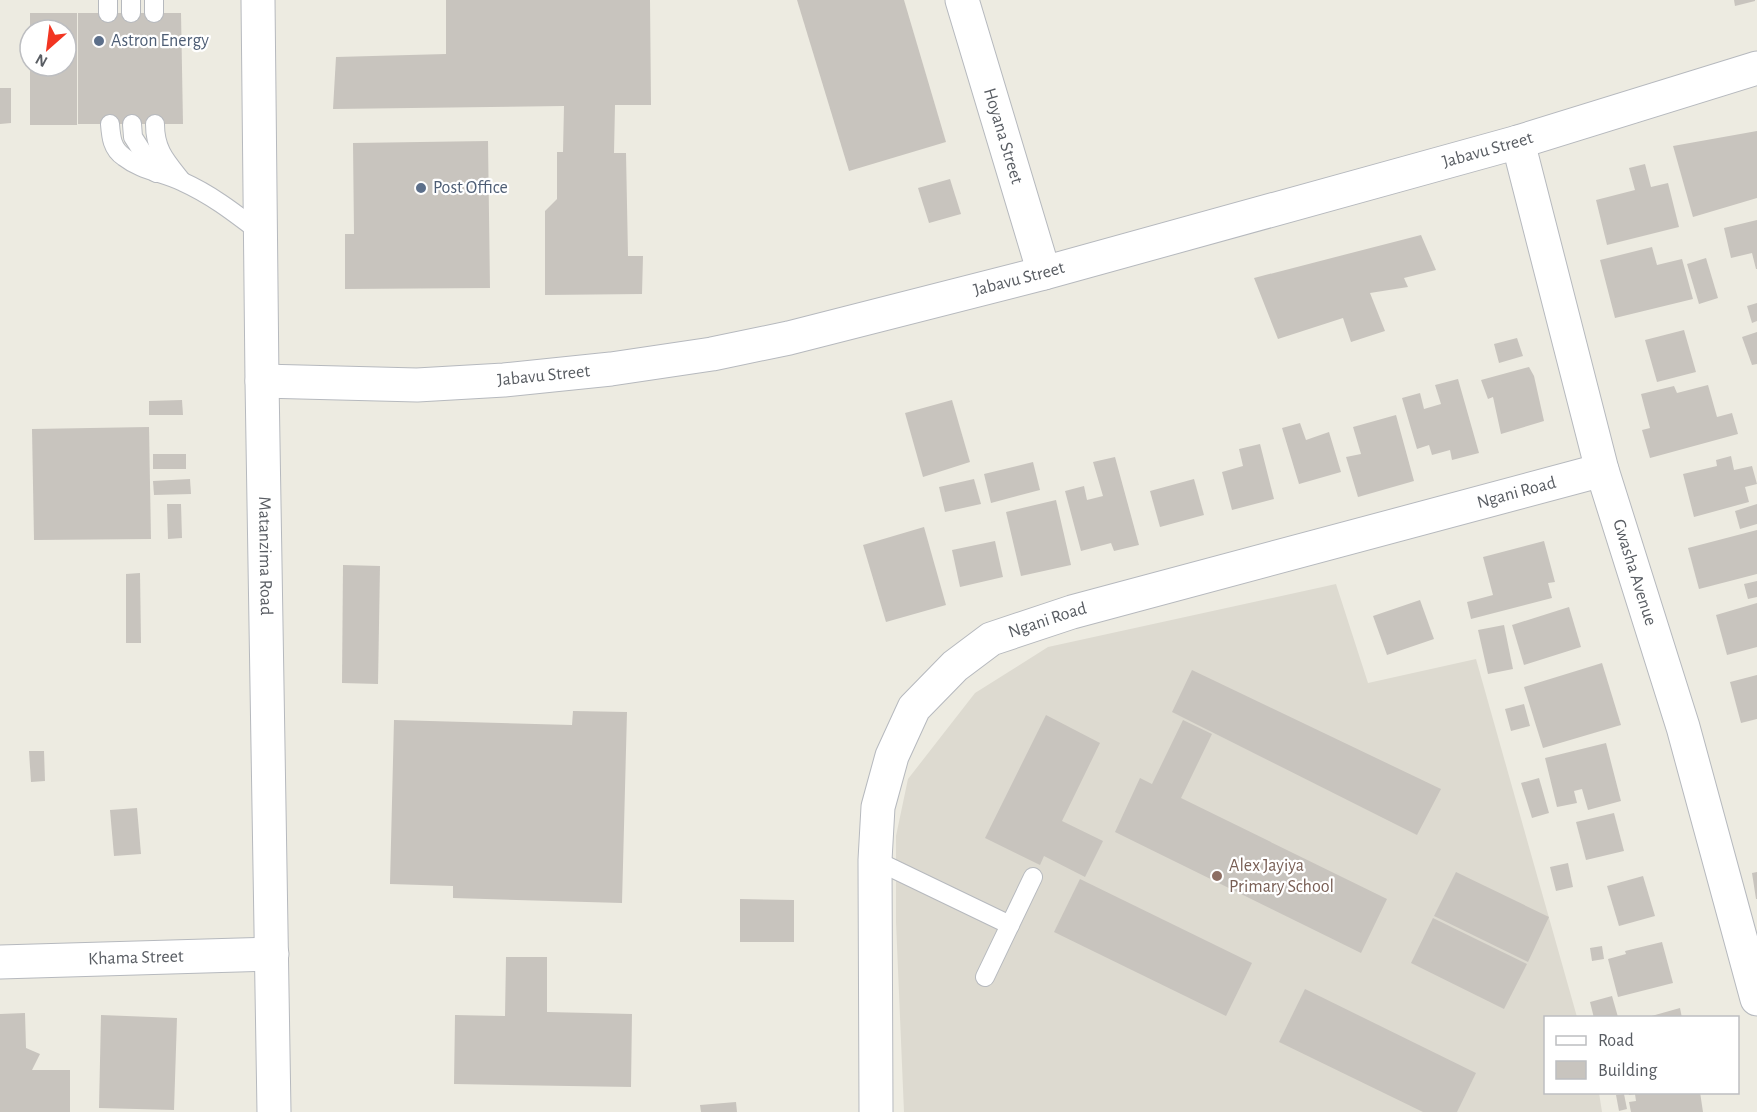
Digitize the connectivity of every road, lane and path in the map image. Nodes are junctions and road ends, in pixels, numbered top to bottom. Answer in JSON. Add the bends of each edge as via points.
{"nodes":[{"id":1,"x":258,"y":0,"type":"edge"},
{"id":2,"x":962,"y":0,"type":"edge"},
{"id":3,"x":1757,"y":68,"type":"edge"},
{"id":4,"x":110,"y":124,"type":"dead end"},
{"id":5,"x":132,"y":124,"type":"dead end"},
{"id":6,"x":155,"y":124,"type":"dead end"},
{"id":7,"x":1518,"y":142,"type":"junction"},
{"id":8,"x":156,"y":173,"type":"junction"},
{"id":9,"x":181,"y":180,"type":"junction"},
{"id":10,"x":261,"y":234,"type":"junction"},
{"id":11,"x":1044,"y":273,"type":"junction"},
{"id":12,"x":262,"y":381,"type":"junction"},
{"id":13,"x":1602,"y":470,"type":"junction"},
{"id":14,"x":875,"y":860,"type":"junction"},
{"id":15,"x":1033,"y":877,"type":"dead end"},
{"id":16,"x":1010,"y":925,"type":"junction"},
{"id":17,"x":272,"y":954,"type":"junction"},
{"id":18,"x":0,"y":962,"type":"edge"},
{"id":19,"x":986,"y":977,"type":"dead end"},
{"id":20,"x":1757,"y":999,"type":"edge"},
{"id":21,"x":274,"y":1112,"type":"edge"},
{"id":22,"x":876,"y":1112,"type":"edge"}],
"edges":[{"from":1,"to":10,"type":"street","name":"Matanzima Road"},
{"from":2,"to":11,"type":"street","name":"Hoyana Street"},
{"from":3,"to":7,"type":"street","name":"Jabavu Street"},
{"from":4,"to":8,"type":"lane","via":[[111,142],[121,156]]},
{"from":5,"to":8,"type":"lane","via":[[133,137]]},
{"from":6,"to":9,"type":"lane","via":[[160,153]]},
{"from":7,"to":11,"type":"street","name":"Jabavu Street"},
{"from":7,"to":13,"type":"street","name":"Gwasha Avenue"},
{"from":8,"to":9,"type":"lane"},
{"from":9,"to":10,"type":"lane","via":[[214,198]]},
{"from":10,"to":12,"type":"street","name":"Matanzima Road"},
{"from":11,"to":12,"type":"street","name":"Jabavu Street","via":[[789,338],[611,369],[417,385]]},
{"from":12,"to":17,"type":"street","name":"Matanzima Road"},
{"from":13,"to":14,"type":"street","name":"Ngani Road","via":[[1072,612],[991,639],[955,666],[914,708],[892,756],[878,807]]},
{"from":13,"to":20,"type":"street","name":"Gwasha Avenue","via":[[1683,727]]},
{"from":14,"to":16,"type":"lane"},
{"from":14,"to":22,"type":"street","name":"Ngani Road"},
{"from":15,"to":16,"type":"lane"},
{"from":16,"to":19,"type":"lane"},
{"from":17,"to":18,"type":"street","name":"Khama Street"},
{"from":17,"to":21,"type":"street","name":"Matanzima Road"}]}
